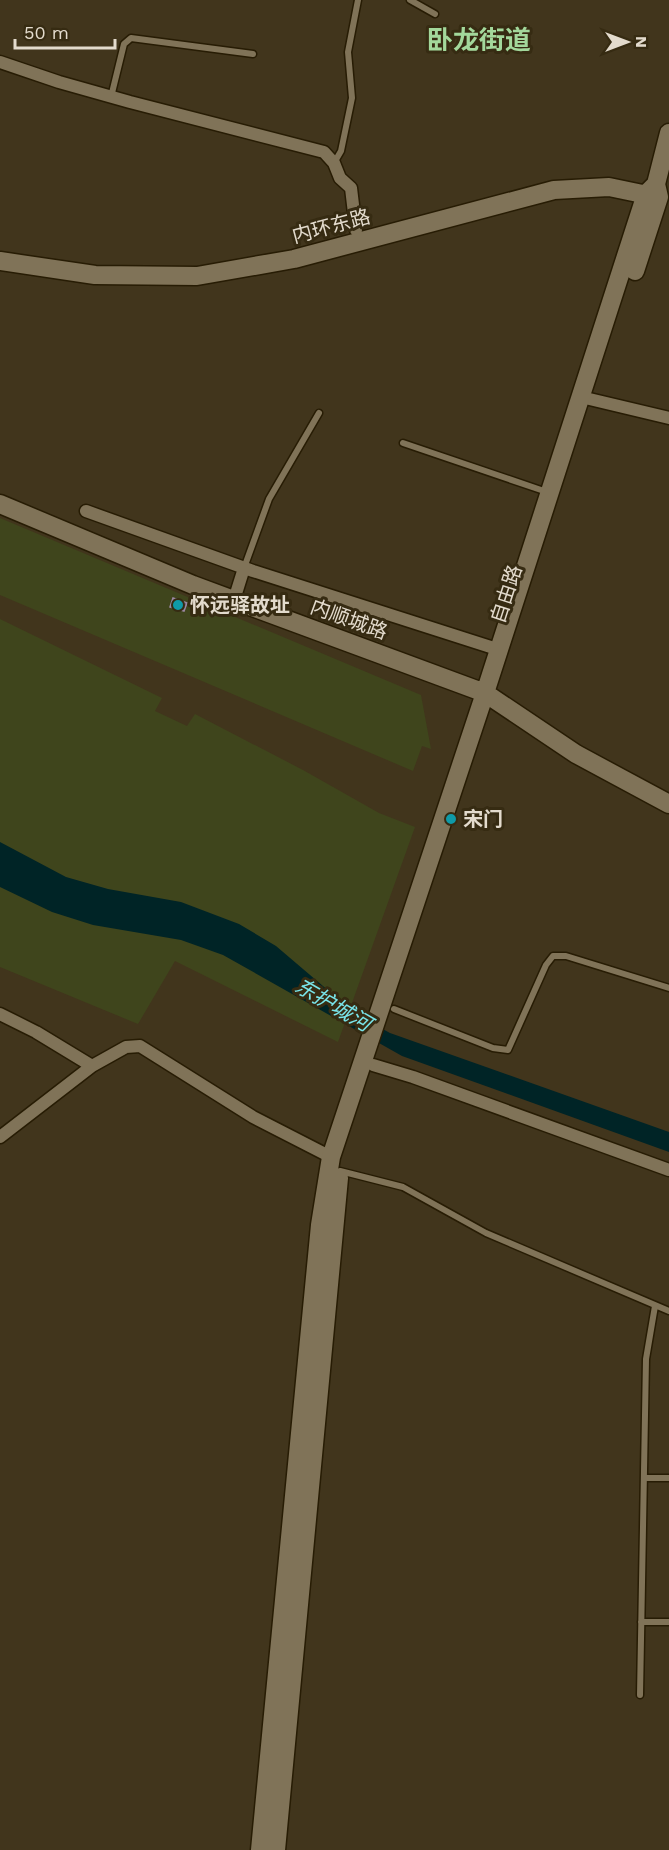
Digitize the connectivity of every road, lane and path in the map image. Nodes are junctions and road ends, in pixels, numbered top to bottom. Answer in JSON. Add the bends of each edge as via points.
{"nodes":[{"id":1,"x":358,"y":0,"type":"edge"},
{"id":2,"x":410,"y":0,"type":"edge"},
{"id":3,"x":435,"y":14,"type":"dead end"},
{"id":4,"x":253,"y":54,"type":"dead end"},
{"id":5,"x":0,"y":62,"type":"edge"},
{"id":6,"x":111,"y":97,"type":"junction"},
{"id":7,"x":669,"y":133,"type":"edge"},
{"id":8,"x":334,"y":163,"type":"junction"},
{"id":9,"x":660,"y":193,"type":"edge"},
{"id":10,"x":357,"y":230,"type":"junction"},
{"id":11,"x":0,"y":249,"type":"edge"},
{"id":12,"x":0,"y":261,"type":"edge"},
{"id":13,"x":587,"y":398,"type":"junction"},
{"id":14,"x":319,"y":413,"type":"dead end"},
{"id":15,"x":669,"y":418,"type":"edge"},
{"id":16,"x":404,"y":443,"type":"dead end"},
{"id":17,"x":550,"y":493,"type":"junction"},
{"id":18,"x":0,"y":504,"type":"edge"},
{"id":19,"x":86,"y":511,"type":"dead end"},
{"id":20,"x":244,"y":568,"type":"junction"},
{"id":21,"x":234,"y":600,"type":"junction"},
{"id":22,"x":500,"y":650,"type":"junction"},
{"id":23,"x":490,"y":696,"type":"junction"},
{"id":24,"x":669,"y":804,"type":"edge"},
{"id":25,"x":669,"y":988,"type":"edge"},
{"id":26,"x":389,"y":1013,"type":"junction"},
{"id":27,"x":0,"y":1014,"type":"edge"},
{"id":28,"x":373,"y":1058,"type":"junction"},
{"id":29,"x":92,"y":1066,"type":"junction"},
{"id":30,"x":0,"y":1137,"type":"edge"},
{"id":31,"x":336,"y":1164,"type":"junction"},
{"id":32,"x":669,"y":1170,"type":"edge"},
{"id":33,"x":655,"y":1306,"type":"junction"},
{"id":34,"x":669,"y":1311,"type":"edge"},
{"id":35,"x":644,"y":1478,"type":"junction"},
{"id":36,"x":669,"y":1478,"type":"edge"},
{"id":37,"x":641,"y":1622,"type":"junction"},
{"id":38,"x":669,"y":1622,"type":"edge"},
{"id":39,"x":640,"y":1695,"type":"dead end"},
{"id":40,"x":260,"y":1850,"type":"edge"},
{"id":41,"x":276,"y":1850,"type":"edge"}],
"edges":[{"from":1,"to":8,"type":"lane","via":[[348,52],[352,98],[341,151]]},
{"from":2,"to":3,"type":"lane"},
{"from":4,"to":6,"type":"lane","via":[[131,38],[124,44]]},
{"from":5,"to":6,"type":"street"},
{"from":6,"to":8,"type":"street","via":[[324,152]]},
{"from":7,"to":9,"type":"street","name":"自由路"},
{"from":8,"to":10,"type":"street","via":[[340,178],[351,188]]},
{"from":9,"to":10,"type":"street","name":"内环东路","via":[[610,174],[552,178]]},
{"from":9,"to":12,"type":"street","name":"内环东路","via":[[609,187],[554,190],[294,260],[197,276],[95,274]]},
{"from":9,"to":13,"type":"street","name":"自由路"},
{"from":10,"to":11,"type":"street","name":"内环东路","via":[[291,248],[196,264],[96,262]]},
{"from":13,"to":15,"type":"street"},
{"from":13,"to":17,"type":"street","name":"自由路"},
{"from":13,"to":23,"type":"street","name":"自由路"},
{"from":14,"to":20,"type":"lane","via":[[269,500]]},
{"from":16,"to":17,"type":"lane"},
{"from":17,"to":22,"type":"street","name":"自由路"},
{"from":18,"to":21,"type":"street","name":"内顺城路"},
{"from":19,"to":20,"type":"street"},
{"from":20,"to":21,"type":"street"},
{"from":20,"to":22,"type":"street"},
{"from":21,"to":23,"type":"street","name":"内顺城路"},
{"from":22,"to":23,"type":"street","name":"自由路"},
{"from":23,"to":24,"type":"street","name":"内顺城路","via":[[576,754]]},
{"from":23,"to":26,"type":"street","name":"自由路"},
{"from":25,"to":26,"type":"lane","via":[[566,956],[553,956],[508,1050]]},
{"from":26,"to":28,"type":"street","name":"自由路"},
{"from":27,"to":29,"type":"street"},
{"from":28,"to":31,"type":"street","name":"自由路"},
{"from":28,"to":32,"type":"street","via":[[413,1077]]},
{"from":29,"to":30,"type":"street"},
{"from":29,"to":31,"type":"street","via":[[126,1047],[140,1046]]},
{"from":31,"to":33,"type":"lane","via":[[403,1187],[486,1233]]},
{"from":31,"to":40,"type":"street","via":[[320,1225]]},
{"from":31,"to":41,"type":"street"},
{"from":33,"to":34,"type":"lane"},
{"from":33,"to":35,"type":"lane","via":[[646,1359]]},
{"from":35,"to":36,"type":"lane"},
{"from":35,"to":37,"type":"lane"},
{"from":37,"to":38,"type":"lane"},
{"from":37,"to":39,"type":"lane"}]}
